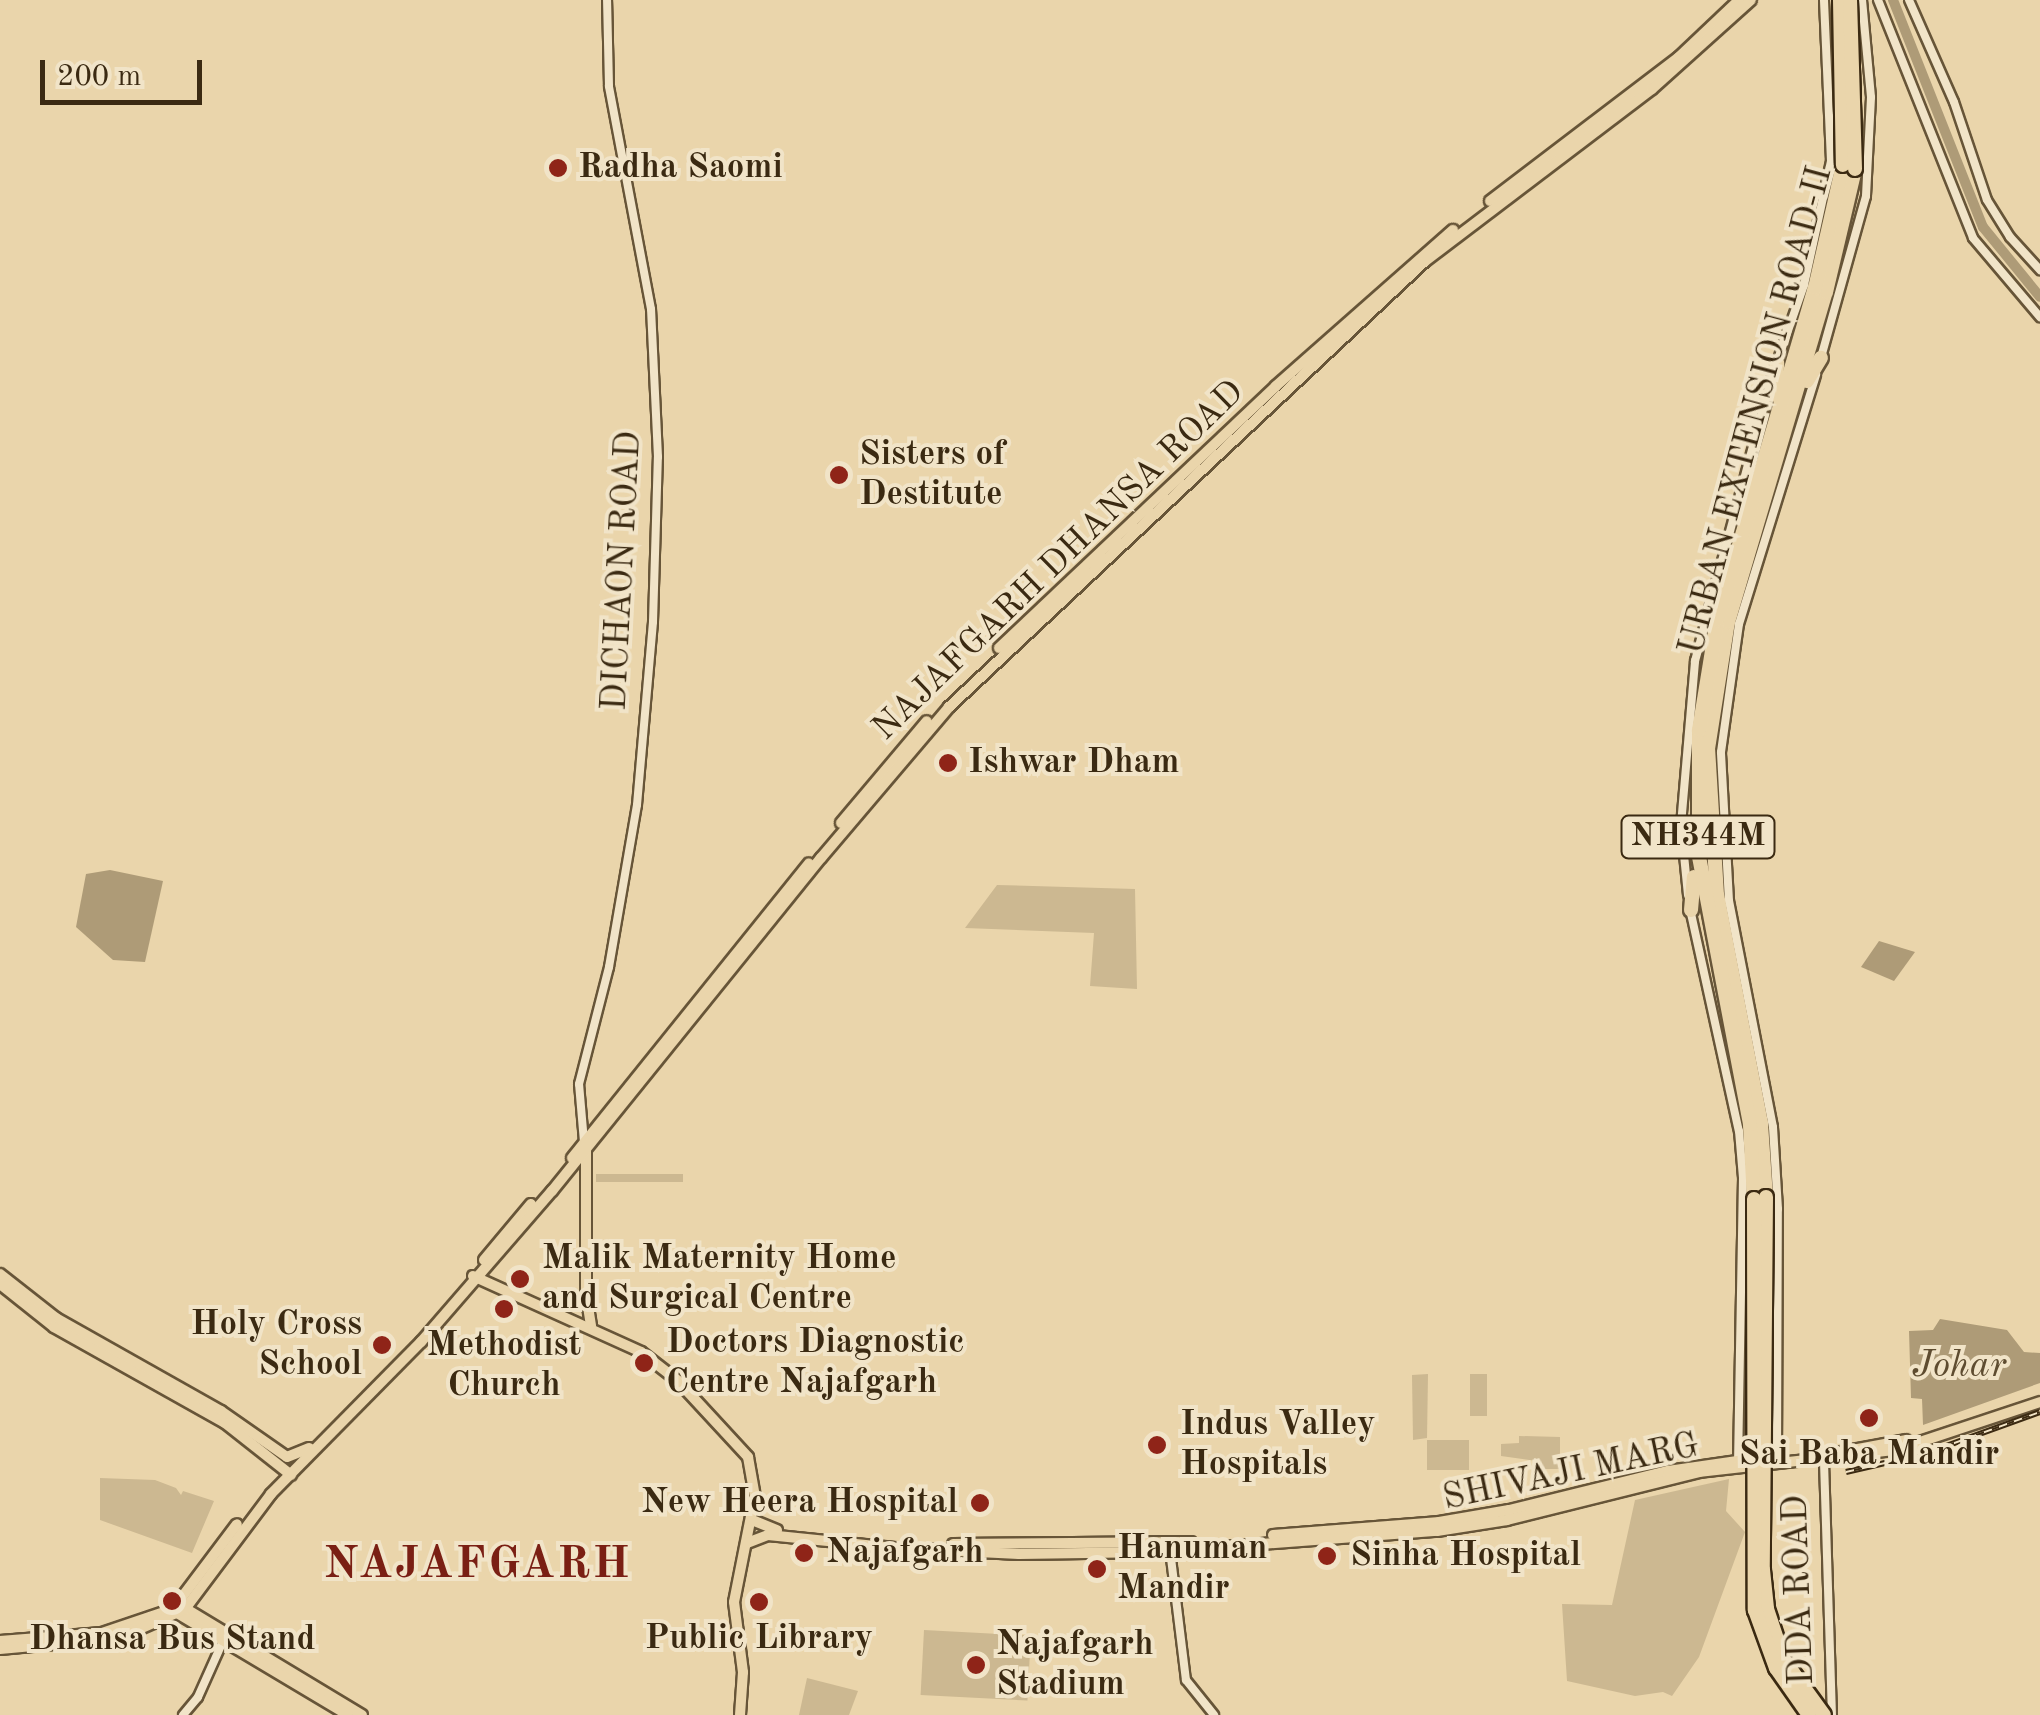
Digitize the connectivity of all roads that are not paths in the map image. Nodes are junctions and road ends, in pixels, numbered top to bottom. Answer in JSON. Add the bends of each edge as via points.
{"nodes":[{"id":1,"x":607,"y":0,"type":"edge"},
{"id":2,"x":1739,"y":0,"type":"edge"},
{"id":3,"x":1751,"y":0,"type":"edge"},
{"id":4,"x":1824,"y":0,"type":"edge"},
{"id":5,"x":1840,"y":0,"type":"edge"},
{"id":6,"x":1850,"y":0,"type":"edge"},
{"id":7,"x":1862,"y":0,"type":"edge"},
{"id":8,"x":1878,"y":0,"type":"edge"},
{"id":9,"x":1909,"y":0,"type":"edge"},
{"id":10,"x":1726,"y":18,"type":"junction"},
{"id":11,"x":1832,"y":94,"type":"junction"},
{"id":12,"x":1871,"y":97,"type":"junction"},
{"id":13,"x":1849,"y":167,"type":"junction"},
{"id":14,"x":2040,"y":270,"type":"edge"},
{"id":15,"x":2040,"y":317,"type":"edge"},
{"id":16,"x":1821,"y":358,"type":"junction"},
{"id":17,"x":1777,"y":363,"type":"junction"},
{"id":18,"x":1762,"y":481,"type":"junction"},
{"id":19,"x":1078,"y":579,"type":"junction"},
{"id":20,"x":1702,"y":792,"type":"junction"},
{"id":21,"x":1728,"y":891,"type":"junction"},
{"id":22,"x":1691,"y":910,"type":"junction"},
{"id":23,"x":586,"y":1146,"type":"junction"},
{"id":24,"x":1760,"y":1198,"type":"junction"},
{"id":25,"x":0,"y":1274,"type":"edge"},
{"id":26,"x":475,"y":1277,"type":"junction"},
{"id":27,"x":0,"y":1284,"type":"edge"},
{"id":28,"x":591,"y":1326,"type":"junction"},
{"id":29,"x":2040,"y":1398,"type":"edge"},
{"id":30,"x":314,"y":1447,"type":"junction"},
{"id":31,"x":1738,"y":1458,"type":"junction"},
{"id":32,"x":1777,"y":1458,"type":"junction"},
{"id":33,"x":1824,"y":1463,"type":"junction"},
{"id":34,"x":291,"y":1470,"type":"junction"},
{"id":35,"x":752,"y":1520,"type":"junction"},
{"id":36,"x":748,"y":1543,"type":"junction"},
{"id":37,"x":953,"y":1548,"type":"junction"},
{"id":38,"x":1170,"y":1550,"type":"junction"},
{"id":39,"x":178,"y":1609,"type":"junction"},
{"id":40,"x":224,"y":1639,"type":"junction"},
{"id":41,"x":0,"y":1641,"type":"edge"},
{"id":42,"x":0,"y":1649,"type":"edge"},
{"id":43,"x":183,"y":1715,"type":"edge"},
{"id":44,"x":348,"y":1715,"type":"edge"},
{"id":45,"x":362,"y":1715,"type":"edge"},
{"id":46,"x":740,"y":1715,"type":"edge"},
{"id":47,"x":1214,"y":1715,"type":"edge"},
{"id":48,"x":1809,"y":1715,"type":"edge"},
{"id":49,"x":1828,"y":1715,"type":"edge"}],
"edges":[{"from":1,"to":23,"type":"street","name":"DICHAON ROAD","via":[[609,86],[651,309],[658,457],[637,806],[580,1084]]},
{"from":2,"to":10,"type":"main road"},
{"from":3,"to":10,"type":"main road"},
{"from":4,"to":11,"type":"street"},
{"from":5,"to":13,"type":"highway","name":"URBAN EXTENSION ROAD-II","number":"NH344M","bridge":true},
{"from":6,"to":13,"type":"highway","name":"URBAN EXTENSION ROAD-II","number":"NH344M","bridge":true},
{"from":7,"to":12,"type":"street"},
{"from":8,"to":15,"type":"street","via":[[1970,233]]},
{"from":9,"to":14,"type":"street","via":[[1987,200]]},
{"from":10,"to":19,"type":"main road","via":[[1652,89],[1334,338]]},
{"from":11,"to":12,"type":"street"},
{"from":11,"to":17,"type":"street","via":[[1823,206]]},
{"from":12,"to":16,"type":"street","via":[[1866,196]]},
{"from":13,"to":18,"type":"highway","name":"URBAN EXTENSION ROAD-II","number":"NH344M","via":[[1840,244]]},
{"from":16,"to":18,"type":"highway","via":[[1810,370],[1786,450]]},
{"from":16,"to":21,"type":"street","via":[[1748,590],[1726,699]]},
{"from":17,"to":18,"type":"highway","via":[[1778,384],[1757,454]]},
{"from":17,"to":22,"type":"street","via":[[1695,662],[1681,825]]},
{"from":18,"to":20,"type":"highway","name":"URBAN EXTENSION ROAD-II","number":"NH344M","via":[[1706,671]]},
{"from":19,"to":23,"type":"main road","via":[[920,739]]},
{"from":19,"to":23,"type":"main road","name":"NAJAFGARH DHANSA ROAD","via":[[915,735]]},
{"from":20,"to":21,"type":"highway","via":[[1715,800]]},
{"from":20,"to":22,"type":"highway","via":[[1689,812],[1696,890]]},
{"from":20,"to":24,"type":"highway","name":"URBAN EXTENSION ROAD-II","number":"NH344M","via":[[1761,1124]]},
{"from":21,"to":32,"type":"street","via":[[1774,1127]]},
{"from":22,"to":31,"type":"street","via":[[1739,1131]]},
{"from":23,"to":26,"type":"main road"},
{"from":23,"to":28,"type":"main road","name":"DICHAON ROAD"},
{"from":24,"to":48,"type":"highway","name":"URBAN EXTENSION ROAD-II","number":"NH344M","bridge":true,"via":[[1756,1610],[1776,1668]]},
{"from":24,"to":49,"type":"highway","name":"URBAN EXTENSION ROAD-II","number":"NH344M","bridge":true,"via":[[1763,1570],[1784,1660]]},
{"from":25,"to":30,"type":"main road","via":[[56,1318],[221,1411],[288,1458]]},
{"from":26,"to":28,"type":"main road"},
{"from":26,"to":30,"type":"main road"},
{"from":27,"to":34,"type":"main road","via":[[54,1327],[225,1423]]},
{"from":28,"to":35,"type":"main road","via":[[658,1364],[738,1442],[754,1474]]},
{"from":29,"to":32,"type":"main road","name":"SHIVAJI MARG","via":[[1897,1443]]},
{"from":29,"to":33,"type":"main road","name":"SHIVAJI MARG","via":[[1896,1450]]},
{"from":30,"to":34,"type":"main road"},
{"from":31,"to":32,"type":"main road","name":"SHIVAJI MARG"},
{"from":31,"to":37,"type":"main road","name":"SHIVAJI MARG","via":[[1439,1522],[1172,1543]]},
{"from":33,"to":38,"type":"main road","name":"SHIVAJI MARG","via":[[1699,1472],[1437,1531]]},
{"from":33,"to":49,"type":"street","name":"DDA ROAD"},
{"from":34,"to":39,"type":"main road"},
{"from":35,"to":36,"type":"main road"},
{"from":35,"to":37,"type":"main road","name":"SHIVAJI MARG","via":[[767,1528]]},
{"from":36,"to":37,"type":"main road","name":"SHIVAJI MARG","via":[[768,1535]]},
{"from":36,"to":46,"type":"main road","via":[[734,1602],[743,1672]]},
{"from":37,"to":38,"type":"main road","name":"SHIVAJI MARG"},
{"from":38,"to":47,"type":"street","via":[[1186,1680]]},
{"from":39,"to":40,"type":"main road"},
{"from":39,"to":41,"type":"main road","via":[[102,1633]]},
{"from":39,"to":42,"type":"main road","via":[[118,1638]]},
{"from":40,"to":43,"type":"street"},
{"from":40,"to":44,"type":"main road"},
{"from":40,"to":45,"type":"main road"}]}
